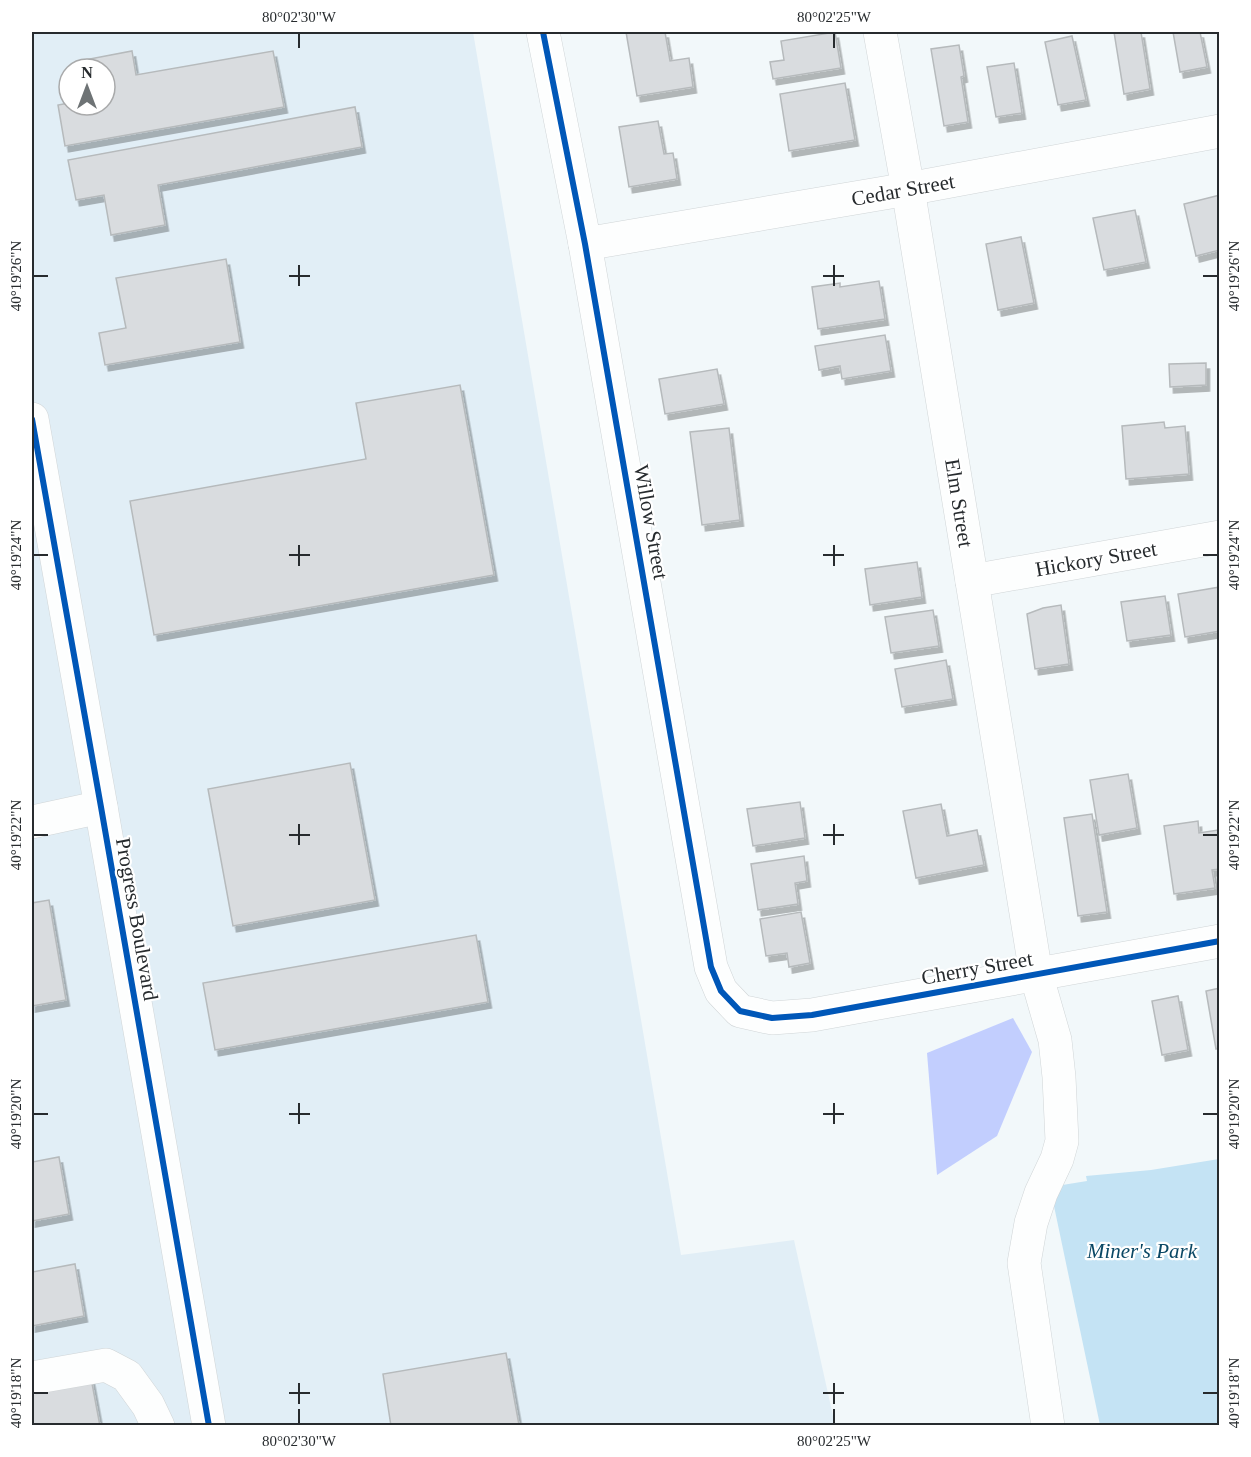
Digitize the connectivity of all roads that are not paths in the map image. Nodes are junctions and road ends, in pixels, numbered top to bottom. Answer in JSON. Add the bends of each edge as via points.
{"nodes":[{"id":1,"x":543,"y":32,"type":"edge"},
{"id":2,"x":880,"y":32,"type":"edge"},
{"id":3,"x":1220,"y":131,"type":"edge"},
{"id":4,"x":908,"y":189,"type":"junction"},
{"id":5,"x":585,"y":244,"type":"junction"},
{"id":6,"x":32,"y":419,"type":"edge"},
{"id":7,"x":1220,"y":537,"type":"edge"},
{"id":8,"x":972,"y":581,"type":"junction"},
{"id":9,"x":101,"y":807,"type":"junction"},
{"id":10,"x":32,"y":822,"type":"edge"},
{"id":11,"x":1220,"y":941,"type":"edge"},
{"id":12,"x":1036,"y":974,"type":"junction"},
{"id":13,"x":740,"y":1011,"type":"joint"},
{"id":14,"x":32,"y":1378,"type":"edge"},
{"id":15,"x":158,"y":1425,"type":"edge"},
{"id":16,"x":209,"y":1425,"type":"edge"},
{"id":17,"x":1048,"y":1425,"type":"edge"}],
"edges":[{"from":1,"to":5,"type":"street","name":"Willow Street"},
{"from":2,"to":4,"type":"street","name":"Elm Street"},
{"from":3,"to":4,"type":"street","name":"Cedar Street"},
{"from":4,"to":5,"type":"street","name":"Cedar Street"},
{"from":4,"to":8,"type":"street","name":"Elm Street"},
{"from":5,"to":13,"type":"street","name":"Willow Street","via":[[711,967],[721,991]]},
{"from":6,"to":9,"type":"street","name":"Progress Boulevard"},
{"from":7,"to":8,"type":"street","name":"Hickory Street"},
{"from":8,"to":12,"type":"street","name":"Elm Street"},
{"from":9,"to":10,"type":"street"},
{"from":9,"to":16,"type":"street","name":"Progress Boulevard"},
{"from":11,"to":12,"type":"street","name":"Cherry Street"},
{"from":12,"to":13,"type":"street","name":"Cherry Street","via":[[812,1015],[772,1018]]},
{"from":12,"to":17,"type":"street","name":"Elm Street","via":[[1055,1040],[1062,1141],[1031,1223],[1024,1263]]},
{"from":14,"to":15,"type":"street","via":[[106,1365],[127,1376]]}]}
